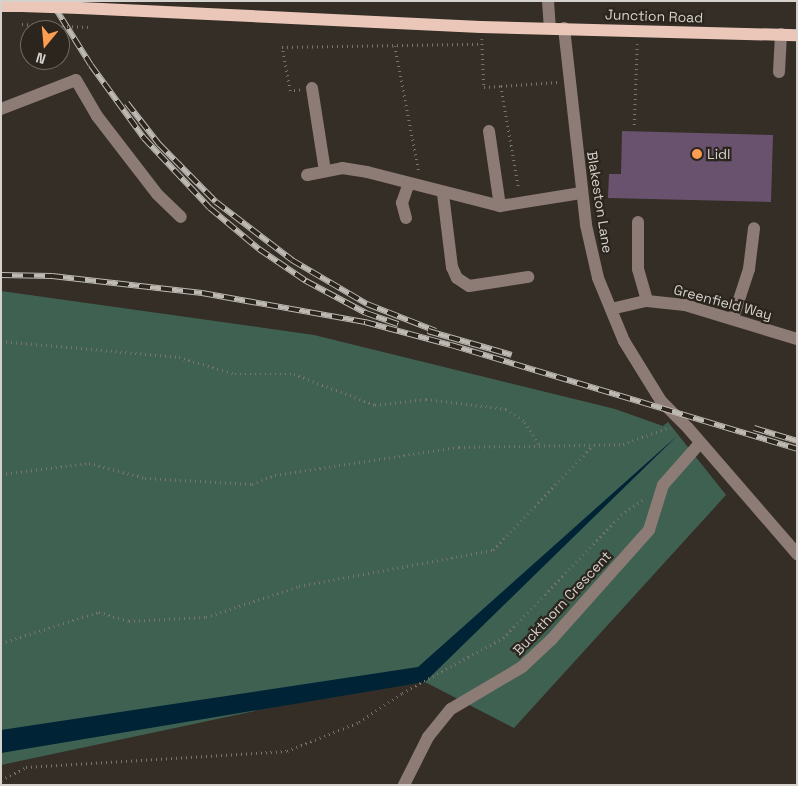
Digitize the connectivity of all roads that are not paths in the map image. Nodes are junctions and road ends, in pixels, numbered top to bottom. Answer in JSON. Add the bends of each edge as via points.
{"nodes":[{"id":1,"x":548,"y":1,"type":"edge"},
{"id":2,"x":1,"y":6,"type":"edge"},
{"id":3,"x":550,"y":28,"type":"junction"},
{"id":4,"x":564,"y":28,"type":"junction"},
{"id":5,"x":781,"y":34,"type":"junction"},
{"id":6,"x":797,"y":35,"type":"edge"},
{"id":7,"x":779,"y":72,"type":"dead end"},
{"id":8,"x":312,"y":88,"type":"road end"},
{"id":9,"x":4,"y":109,"type":"edge"},
{"id":10,"x":489,"y":131,"type":"dead end"},
{"id":11,"x":325,"y":171,"type":"junction"},
{"id":12,"x":307,"y":175,"type":"dead end"},
{"id":13,"x":409,"y":183,"type":"junction"},
{"id":14,"x":581,"y":193,"type":"junction"},
{"id":15,"x":443,"y":194,"type":"junction"},
{"id":16,"x":500,"y":206,"type":"junction"},
{"id":17,"x":181,"y":217,"type":"dead end"},
{"id":18,"x":406,"y":218,"type":"dead end"},
{"id":19,"x":638,"y":222,"type":"dead end"},
{"id":20,"x":754,"y":228,"type":"dead end"},
{"id":21,"x":528,"y":277,"type":"dead end"},
{"id":22,"x":647,"y":301,"type":"junction"},
{"id":23,"x":611,"y":309,"type":"junction"},
{"id":24,"x":733,"y":318,"type":"junction"},
{"id":25,"x":797,"y":339,"type":"edge"},
{"id":26,"x":700,"y":443,"type":"junction"},
{"id":27,"x":797,"y":554,"type":"edge"},
{"id":28,"x":404,"y":785,"type":"edge"}],
"edges":[{"from":1,"to":3,"type":"street"},
{"from":2,"to":3,"type":"main road","name":"Junction Road","bridge":true},
{"from":3,"to":4,"type":"main road","name":"Junction Road"},
{"from":4,"to":5,"type":"main road","name":"Junction Road"},
{"from":4,"to":14,"type":"street","name":"Blakeston Lane"},
{"from":5,"to":6,"type":"main road","name":"Junction Road"},
{"from":5,"to":7,"type":"street"},
{"from":8,"to":11,"type":"street"},
{"from":9,"to":17,"type":"street","via":[[76,80],[97,116],[157,194]]},
{"from":10,"to":16,"type":"street"},
{"from":11,"to":12,"type":"street"},
{"from":11,"to":13,"type":"street","via":[[350,169]]},
{"from":13,"to":15,"type":"street"},
{"from":13,"to":18,"type":"street","via":[[402,204]]},
{"from":14,"to":16,"type":"street"},
{"from":14,"to":23,"type":"street","name":"Blakeston Lane","via":[[598,278]]},
{"from":15,"to":16,"type":"street"},
{"from":15,"to":21,"type":"street","via":[[452,267],[457,278],[469,286]]},
{"from":19,"to":22,"type":"street","via":[[638,269]]},
{"from":20,"to":24,"type":"street","via":[[749,269]]},
{"from":22,"to":23,"type":"street","name":"Greenfield Way"},
{"from":22,"to":24,"type":"street","name":"Greenfield Way","via":[[685,305]]},
{"from":23,"to":26,"type":"street","name":"Blakeston Lane","via":[[624,341],[661,401]]},
{"from":24,"to":25,"type":"street","name":"Greenfield Way"},
{"from":26,"to":27,"type":"street","name":"Blakeston Lane"},
{"from":26,"to":28,"type":"street","name":"Buckthorn Crescent","via":[[663,485],[649,530],[551,640],[522,667],[451,709],[428,737]]}]}
